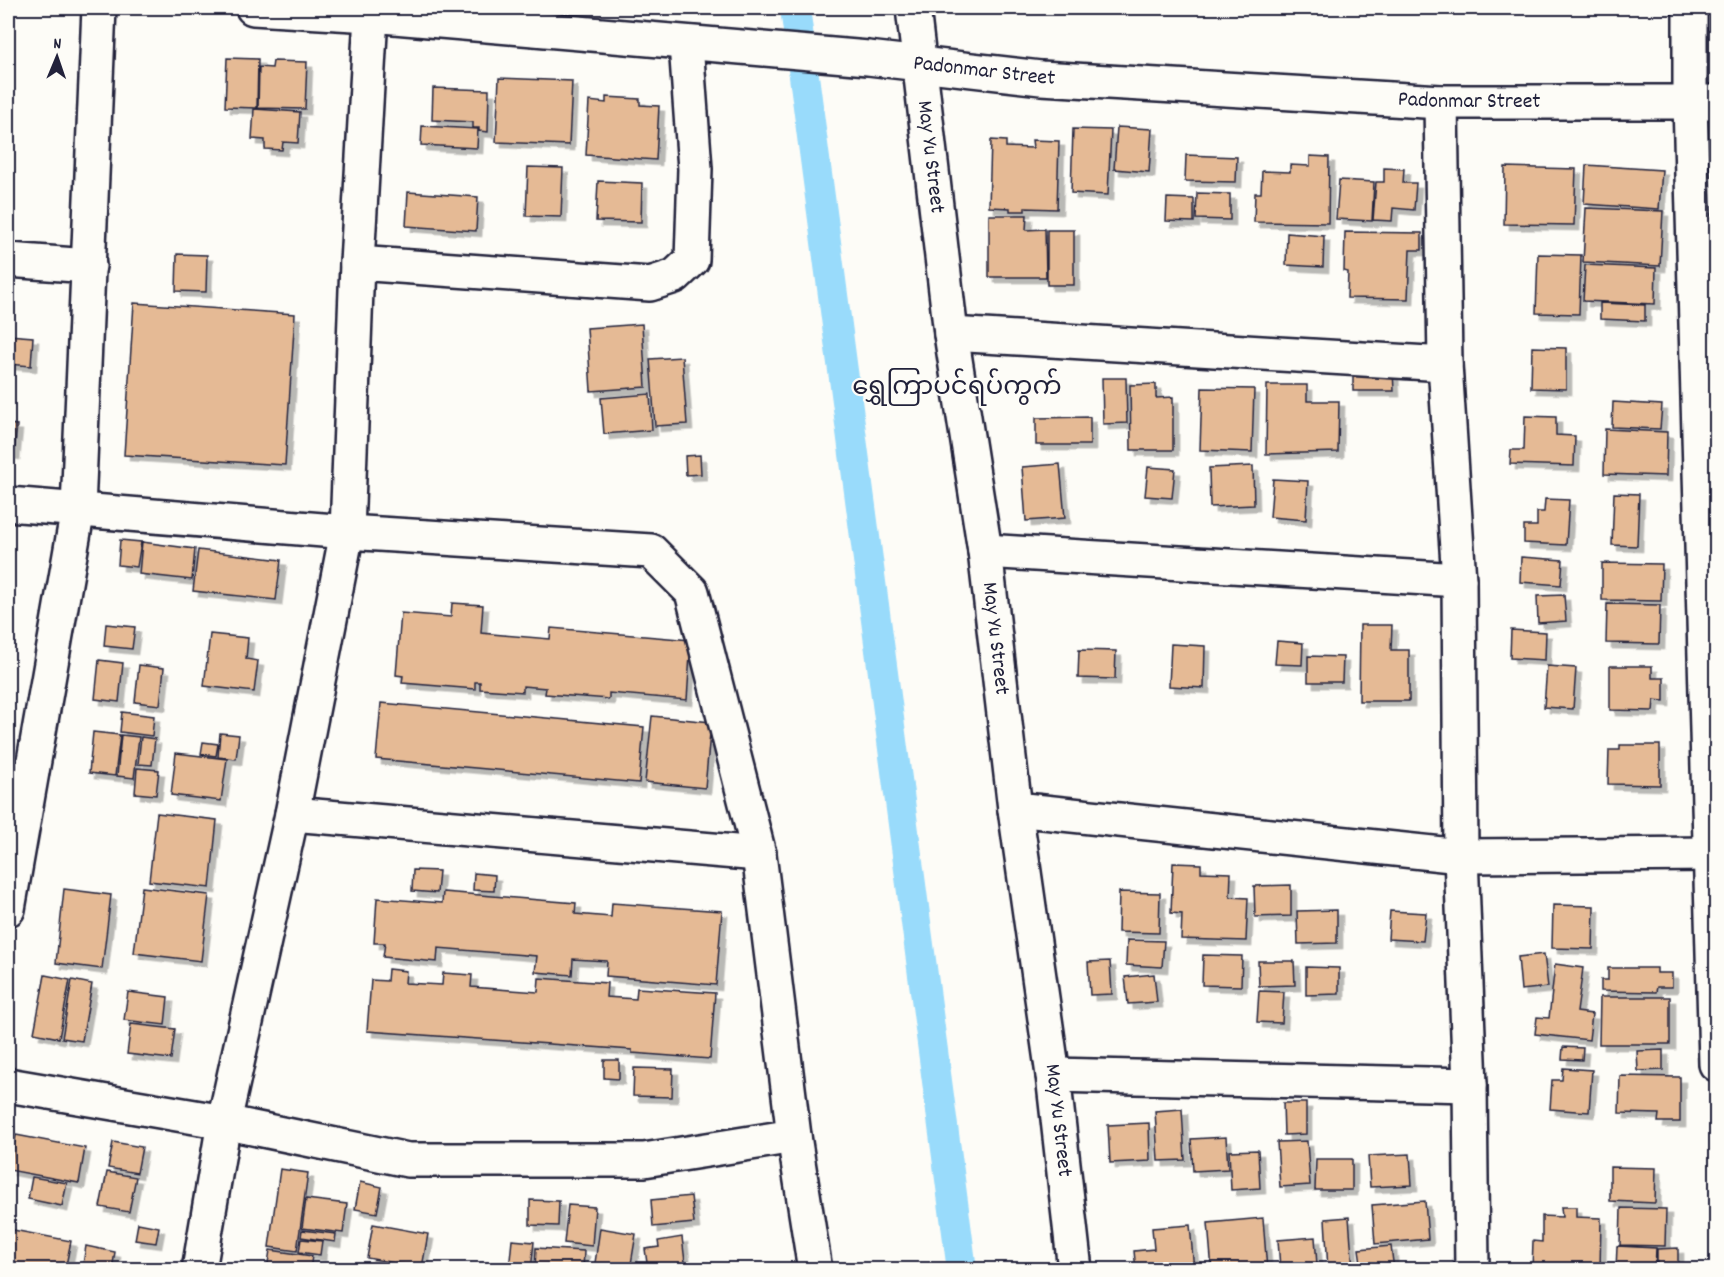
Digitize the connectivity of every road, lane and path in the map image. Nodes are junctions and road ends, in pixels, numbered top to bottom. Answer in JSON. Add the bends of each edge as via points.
{"nodes":[{"id":1,"x":99,"y":8,"type":"edge"},
{"id":2,"x":253,"y":8,"type":"edge"},
{"id":3,"x":913,"y":8,"type":"edge"},
{"id":4,"x":1690,"y":8,"type":"edge"},
{"id":5,"x":350,"y":12,"type":"edge"},
{"id":6,"x":625,"y":22,"type":"edge"},
{"id":7,"x":686,"y":44,"type":"junction"},
{"id":8,"x":920,"y":65,"type":"junction"},
{"id":9,"x":1442,"y":102,"type":"junction"},
{"id":10,"x":1703,"y":102,"type":"edge"},
{"id":11,"x":8,"y":260,"type":"edge"},
{"id":12,"x":357,"y":263,"type":"junction"},
{"id":13,"x":89,"y":266,"type":"junction"},
{"id":14,"x":951,"y":334,"type":"junction"},
{"id":15,"x":1445,"y":364,"type":"junction"},
{"id":16,"x":8,"y":504,"type":"edge"},
{"id":17,"x":78,"y":509,"type":"junction"},
{"id":18,"x":347,"y":532,"type":"junction"},
{"id":19,"x":985,"y":551,"type":"junction"},
{"id":20,"x":1459,"y":580,"type":"junction"},
{"id":21,"x":18,"y":795,"type":"edge"},
{"id":22,"x":1016,"y":809,"type":"junction"},
{"id":23,"x":292,"y":814,"type":"junction"},
{"id":24,"x":759,"y":854,"type":"junction"},
{"id":25,"x":1714,"y":854,"type":"edge"},
{"id":26,"x":1461,"y":856,"type":"junction"},
{"id":27,"x":8,"y":909,"type":"edge"},
{"id":28,"x":1716,"y":1064,"type":"edge"},
{"id":29,"x":1053,"y":1075,"type":"junction"},
{"id":30,"x":8,"y":1085,"type":"edge"},
{"id":31,"x":1470,"y":1085,"type":"junction"},
{"id":32,"x":224,"y":1122,"type":"junction"},
{"id":33,"x":794,"y":1136,"type":"junction"},
{"id":34,"x":199,"y":1269,"type":"edge"},
{"id":35,"x":815,"y":1269,"type":"edge"},
{"id":36,"x":1075,"y":1269,"type":"edge"},
{"id":37,"x":1472,"y":1269,"type":"edge"}],
"edges":[{"from":1,"to":13,"type":"street"},
{"from":2,"to":5,"type":"street","name":"Padonmar Street"},
{"from":3,"to":8,"type":"street","name":"May Yu Street"},
{"from":4,"to":10,"type":"street"},
{"from":5,"to":6,"type":"street","name":"Padonmar Street"},
{"from":5,"to":12,"type":"street"},
{"from":6,"to":7,"type":"street","name":"Padonmar Street"},
{"from":7,"to":8,"type":"street","name":"Padonmar Street"},
{"from":7,"to":12,"type":"street","via":[[695,169],[692,260],[675,276],[650,284]]},
{"from":8,"to":9,"type":"street","name":"Padonmar Street","via":[[1041,78]]},
{"from":8,"to":14,"type":"street","name":"May Yu Street"},
{"from":9,"to":10,"type":"street","name":"Padonmar Street"},
{"from":9,"to":15,"type":"street"},
{"from":10,"to":25,"type":"street"},
{"from":11,"to":13,"type":"street"},
{"from":12,"to":18,"type":"street"},
{"from":13,"to":17,"type":"street"},
{"from":14,"to":15,"type":"street"},
{"from":14,"to":19,"type":"street","name":"May Yu Street"},
{"from":15,"to":20,"type":"street"},
{"from":16,"to":17,"type":"street"},
{"from":17,"to":18,"type":"street"},
{"from":17,"to":21,"type":"street"},
{"from":18,"to":23,"type":"street"},
{"from":18,"to":24,"type":"street","via":[[651,551],[692,592]]},
{"from":19,"to":20,"type":"street"},
{"from":19,"to":22,"type":"street","name":"May Yu Street"},
{"from":20,"to":26,"type":"street"},
{"from":21,"to":27,"type":"street"},
{"from":22,"to":26,"type":"street"},
{"from":22,"to":29,"type":"street","name":"May Yu Street"},
{"from":23,"to":24,"type":"street"},
{"from":23,"to":32,"type":"street"},
{"from":24,"to":33,"type":"street"},
{"from":25,"to":26,"type":"street"},
{"from":25,"to":28,"type":"street"},
{"from":26,"to":31,"type":"street"},
{"from":29,"to":31,"type":"street"},
{"from":29,"to":36,"type":"street","name":"May Yu Street"},
{"from":30,"to":32,"type":"street"},
{"from":31,"to":37,"type":"street"},
{"from":32,"to":33,"type":"street","via":[[408,1160],[644,1160]]},
{"from":32,"to":34,"type":"street"},
{"from":33,"to":35,"type":"street"}]}
